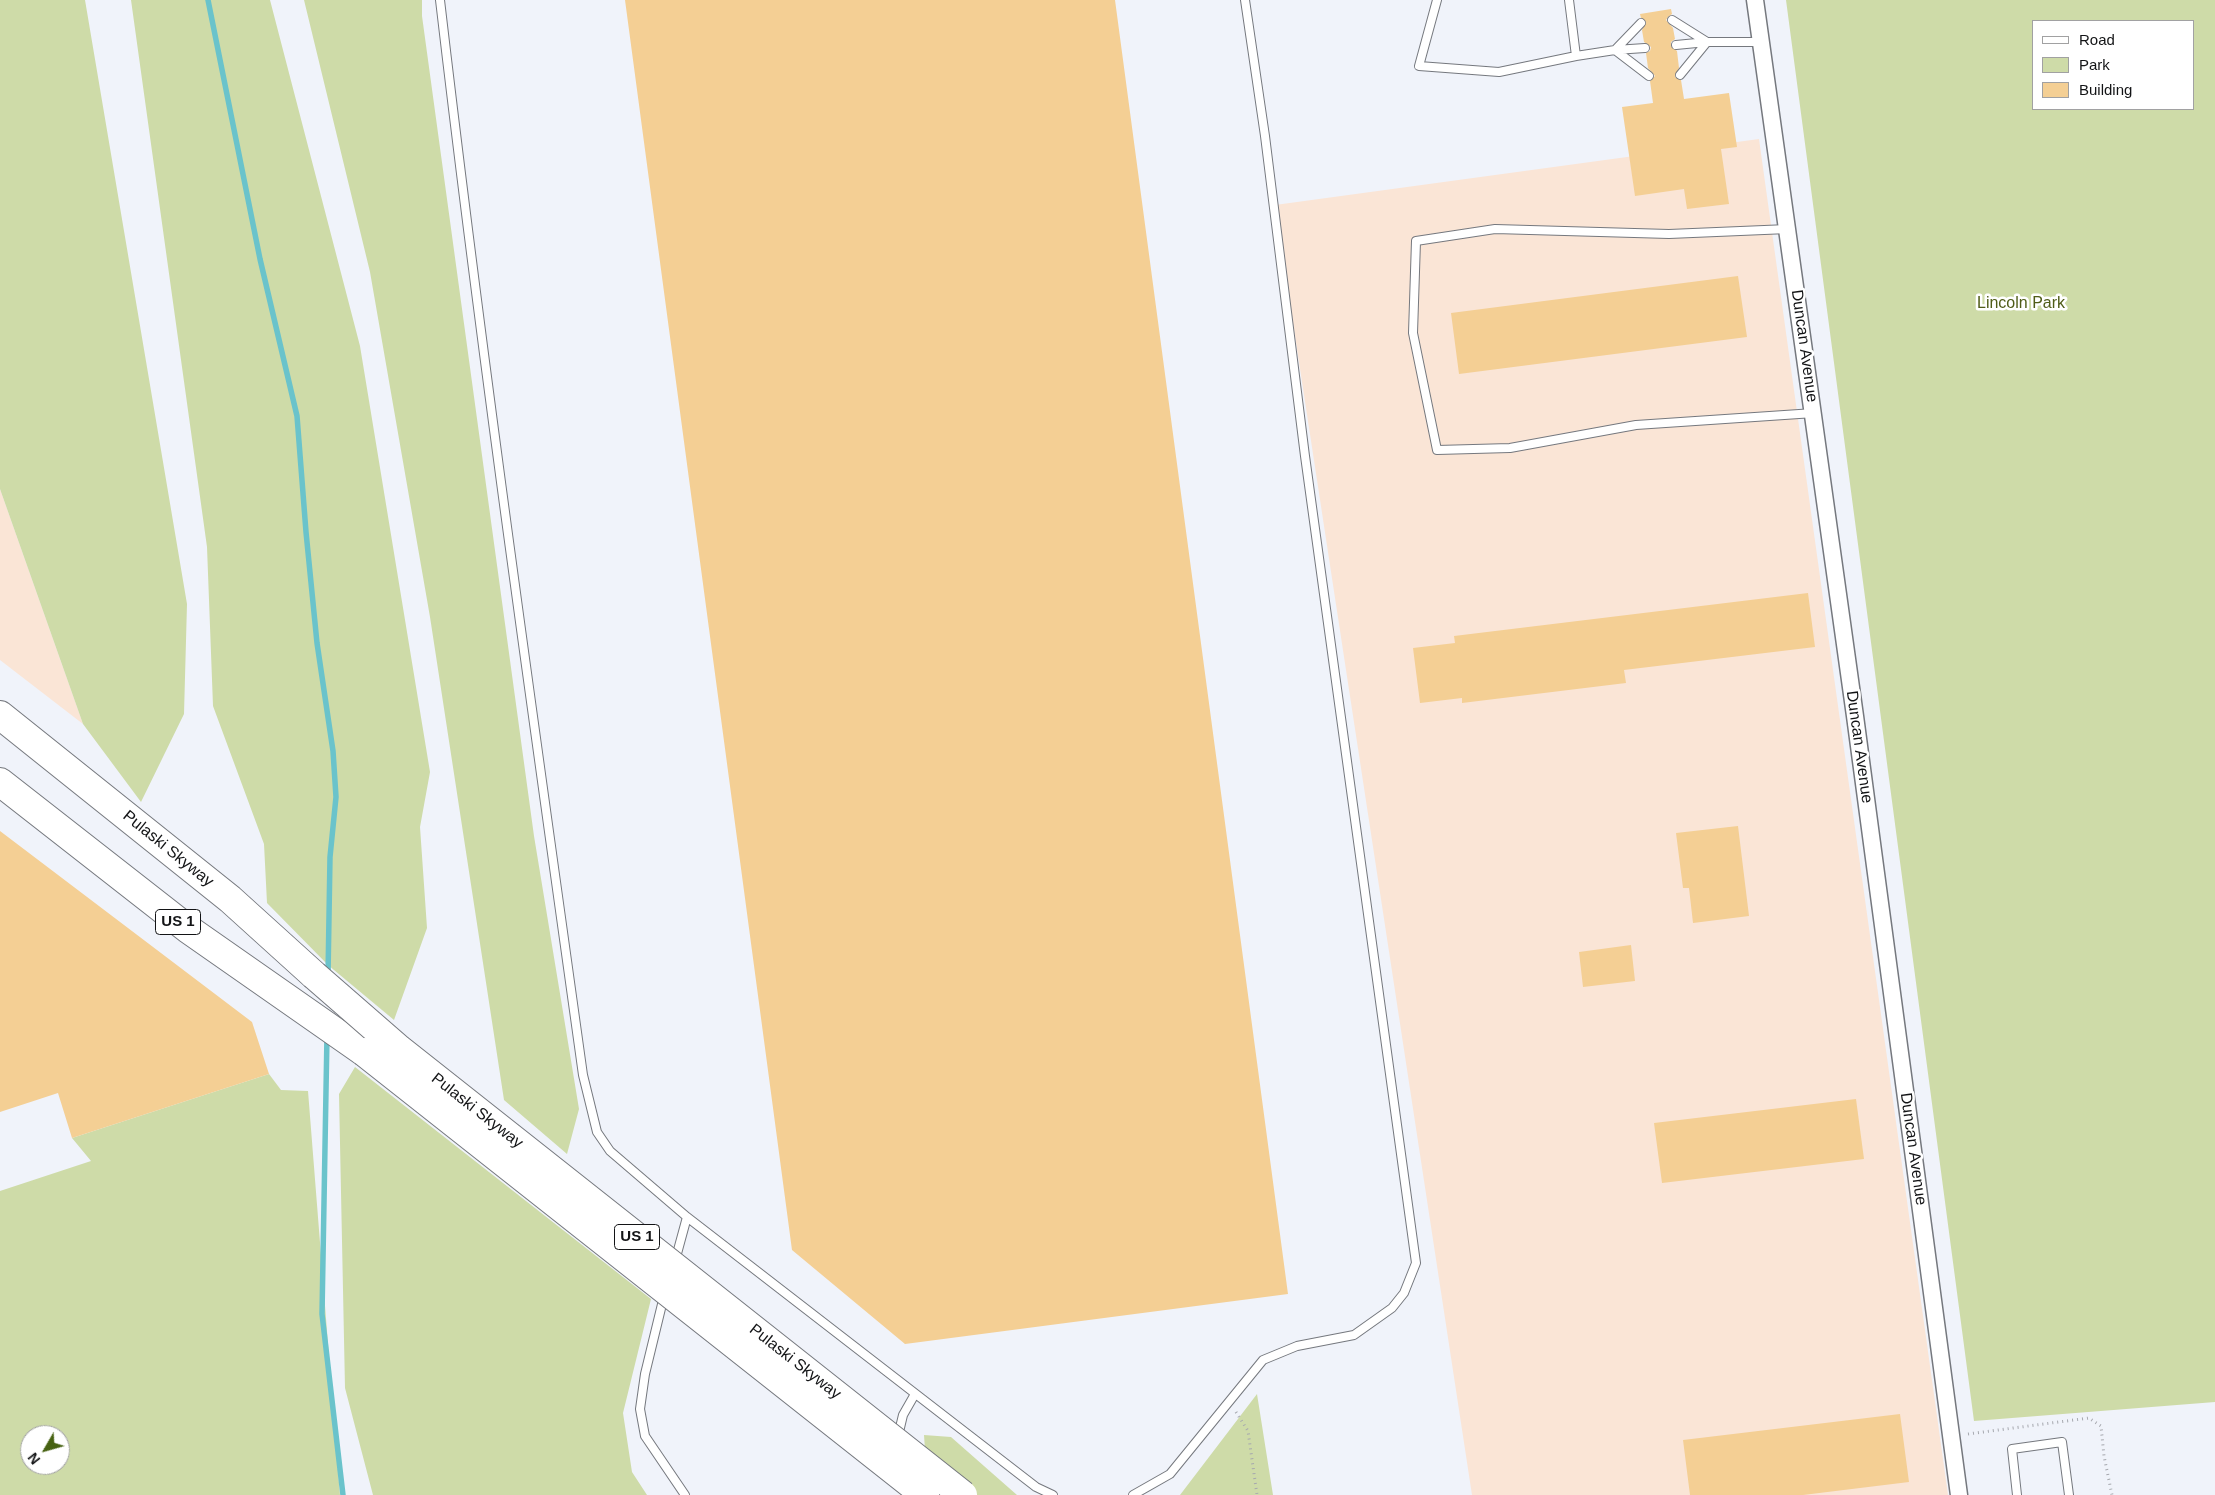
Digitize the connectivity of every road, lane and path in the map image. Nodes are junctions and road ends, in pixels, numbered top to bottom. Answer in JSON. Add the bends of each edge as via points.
{"nodes":[{"id":1,"x":440,"y":0,"type":"edge"},
{"id":2,"x":1245,"y":0,"type":"edge"},
{"id":3,"x":1437,"y":0,"type":"edge"},
{"id":4,"x":1569,"y":0,"type":"edge"},
{"id":5,"x":1755,"y":0,"type":"edge"},
{"id":6,"x":1672,"y":20,"type":"dead end"},
{"id":7,"x":1642,"y":23,"type":"dead end"},
{"id":8,"x":1707,"y":42,"type":"junction"},
{"id":9,"x":1759,"y":42,"type":"junction"},
{"id":10,"x":1676,"y":45,"type":"dead end"},
{"id":11,"x":1645,"y":48,"type":"dead end"},
{"id":12,"x":1615,"y":50,"type":"junction"},
{"id":13,"x":1576,"y":56,"type":"junction"},
{"id":14,"x":1680,"y":75,"type":"dead end"},
{"id":15,"x":1649,"y":76,"type":"dead end"},
{"id":16,"x":1788,"y":228,"type":"junction"},
{"id":17,"x":1814,"y":413,"type":"junction"},
{"id":18,"x":0,"y":715,"type":"edge"},
{"id":19,"x":0,"y":782,"type":"edge"},
{"id":20,"x":688,"y":1217,"type":"junction"},
{"id":21,"x":671,"y":1273,"type":"dead end"},
{"id":22,"x":668,"y":1283,"type":"dead end"},
{"id":23,"x":915,"y":1394,"type":"junction"},
{"id":24,"x":1228,"y":1401,"type":"junction"},
{"id":25,"x":894,"y":1450,"type":"dead end"},
{"id":26,"x":892,"y":1458,"type":"dead end"},
{"id":27,"x":912,"y":1490,"type":"edge"},
{"id":28,"x":685,"y":1495,"type":"edge"},
{"id":29,"x":963,"y":1495,"type":"edge"},
{"id":30,"x":1053,"y":1495,"type":"edge"},
{"id":31,"x":1133,"y":1495,"type":"edge"},
{"id":32,"x":1257,"y":1495,"type":"edge"},
{"id":33,"x":1958,"y":1495,"type":"edge"},
{"id":34,"x":2015,"y":1495,"type":"edge"},
{"id":35,"x":2069,"y":1495,"type":"edge"}],
"edges":[{"from":1,"to":20,"type":"lane","via":[[496,448],[583,1075],[597,1132],[610,1151]]},
{"from":2,"to":24,"type":"lane","via":[[1416,1263],[1404,1293],[1392,1308],[1354,1335],[1297,1346],[1263,1360]]},
{"from":3,"to":13,"type":"lane","via":[[1419,66],[1499,72]]},
{"from":4,"to":13,"type":"lane"},
{"from":5,"to":9,"type":"street","name":"Duncan Avenue"},
{"from":6,"to":8,"type":"lane"},
{"from":7,"to":12,"type":"lane"},
{"from":8,"to":9,"type":"lane"},
{"from":8,"to":10,"type":"lane"},
{"from":8,"to":14,"type":"lane"},
{"from":9,"to":16,"type":"street","name":"Duncan Avenue"},
{"from":11,"to":12,"type":"lane"},
{"from":12,"to":13,"type":"lane"},
{"from":12,"to":15,"type":"lane"},
{"from":16,"to":17,"type":"street","name":"Duncan Avenue"},
{"from":16,"to":17,"type":"lane","via":[[1669,234],[1495,230],[1416,242],[1413,333],[1437,450],[1510,448],[1636,425]]},
{"from":17,"to":33,"type":"street","name":"Duncan Avenue"},
{"from":18,"to":29,"type":"highway","name":"Pulaski Skyway","number":"US 1","bridge":true,"via":[[230,899],[399,1049]]},
{"from":19,"to":27,"type":"highway","name":"Pulaski Skyway","number":"US 1","bridge":true,"via":[[188,929],[364,1052]]},
{"from":20,"to":21,"type":"lane"},
{"from":20,"to":23,"type":"lane"},
{"from":22,"to":28,"type":"lane","via":[[645,1374],[640,1409],[645,1436]]},
{"from":23,"to":25,"type":"lane","via":[[903,1415]]},
{"from":23,"to":30,"type":"lane","via":[[1036,1488]]},
{"from":24,"to":31,"type":"lane","via":[[1170,1474]]},
{"from":24,"to":32,"type":"path","via":[[1248,1431]]},
{"from":26,"to":27,"type":"lane"},
{"from":34,"to":35,"type":"lane","via":[[2012,1449],[2062,1442]]}]}
